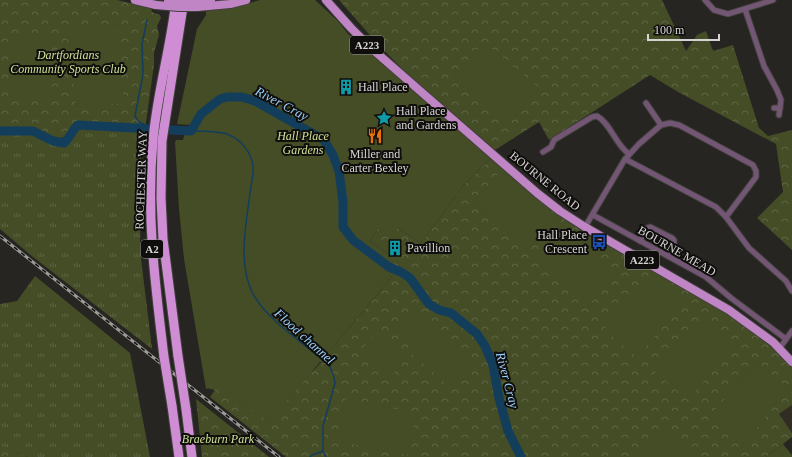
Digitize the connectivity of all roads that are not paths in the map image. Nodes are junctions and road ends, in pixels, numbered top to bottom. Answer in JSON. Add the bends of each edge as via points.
{"nodes":[{"id":1,"x":135,"y":0,"type":"edge"},
{"id":2,"x":168,"y":0,"type":"edge"},
{"id":3,"x":171,"y":0,"type":"edge"},
{"id":4,"x":176,"y":0,"type":"edge"},
{"id":5,"x":184,"y":0,"type":"edge"},
{"id":6,"x":211,"y":0,"type":"edge"},
{"id":7,"x":246,"y":0,"type":"edge"},
{"id":8,"x":326,"y":0,"type":"edge"},
{"id":9,"x":705,"y":0,"type":"edge"},
{"id":10,"x":773,"y":0,"type":"edge"},
{"id":11,"x":194,"y":3,"type":"edge"},
{"id":12,"x":745,"y":9,"type":"junction"},
{"id":13,"x":171,"y":84,"type":"junction"},
{"id":14,"x":160,"y":90,"type":"junction"},
{"id":15,"x":646,"y":103,"type":"dead end"},
{"id":16,"x":774,"y":108,"type":"dead end"},
{"id":17,"x":780,"y":108,"type":"junction"},
{"id":18,"x":779,"y":115,"type":"dead end"},
{"id":19,"x":661,"y":125,"type":"junction"},
{"id":20,"x":543,"y":152,"type":"dead end"},
{"id":21,"x":628,"y":154,"type":"junction"},
{"id":22,"x":625,"y":159,"type":"junction"},
{"id":23,"x":593,"y":215,"type":"junction"},
{"id":24,"x":726,"y":217,"type":"junction"},
{"id":25,"x":585,"y":227,"type":"junction"},
{"id":26,"x":640,"y":240,"type":"junction"},
{"id":27,"x":668,"y":256,"type":"junction"},
{"id":28,"x":792,"y":288,"type":"edge"},
{"id":29,"x":792,"y":331,"type":"edge"},
{"id":30,"x":786,"y":339,"type":"junction"},
{"id":31,"x":779,"y":349,"type":"junction"},
{"id":32,"x":792,"y":362,"type":"edge"},
{"id":33,"x":179,"y":457,"type":"edge"},
{"id":34,"x":192,"y":457,"type":"edge"}],
"edges":[{"from":1,"to":11,"type":"main road","bridge":true,"via":[[179,7]]},
{"from":2,"to":11,"type":"main road","bridge":true},
{"from":3,"to":14,"type":"highway"},
{"from":4,"to":14,"type":"highway","name":"ROCHESTER WAY","number":"A2"},
{"from":5,"to":13,"type":"highway","name":"ROCHESTER WAY","number":"A2"},
{"from":6,"to":11,"type":"main road"},
{"from":7,"to":11,"type":"main road","via":[[230,4]]},
{"from":8,"to":25,"type":"main road","name":"BOURNE ROAD","number":"A223","via":[[371,48],[537,193]]},
{"from":9,"to":12,"type":"street","via":[[714,10],[728,14]]},
{"from":10,"to":12,"type":"street"},
{"from":11,"to":13,"type":"highway"},
{"from":12,"to":17,"type":"street","via":[[764,66],[778,90]]},
{"from":13,"to":34,"type":"highway","name":"ROCHESTER WAY","number":"A2","bridge":true,"via":[[162,141],[163,239]]},
{"from":14,"to":33,"type":"highway","name":"ROCHESTER WAY","number":"A2","bridge":true,"via":[[153,141],[150,226],[164,357]]},
{"from":15,"to":19,"type":"street"},
{"from":16,"to":17,"type":"street"},
{"from":17,"to":18,"type":"street"},
{"from":19,"to":21,"type":"street"},
{"from":19,"to":24,"type":"street","via":[[680,125],[753,165],[756,177]]},
{"from":20,"to":21,"type":"street","via":[[551,147],[554,140],[597,116]]},
{"from":21,"to":22,"type":"street"},
{"from":22,"to":23,"type":"street"},
{"from":22,"to":24,"type":"street","via":[[709,203]]},
{"from":23,"to":25,"type":"street"},
{"from":23,"to":26,"type":"street","name":"BOURNE MEAD"},
{"from":24,"to":28,"type":"street","via":[[749,248]]},
{"from":25,"to":31,"type":"main road","name":"BOURNE ROAD","number":"A223","via":[[729,310]]},
{"from":26,"to":27,"type":"street","name":"BOURNE MEAD"},
{"from":26,"to":27,"type":"street","via":[[648,227],[665,234],[674,242]]},
{"from":27,"to":30,"type":"street","name":"BOURNE MEAD","via":[[714,282]]},
{"from":29,"to":30,"type":"street"},
{"from":30,"to":31,"type":"street"},
{"from":31,"to":32,"type":"main road","name":"BOURNE ROAD","number":"A223"}]}
